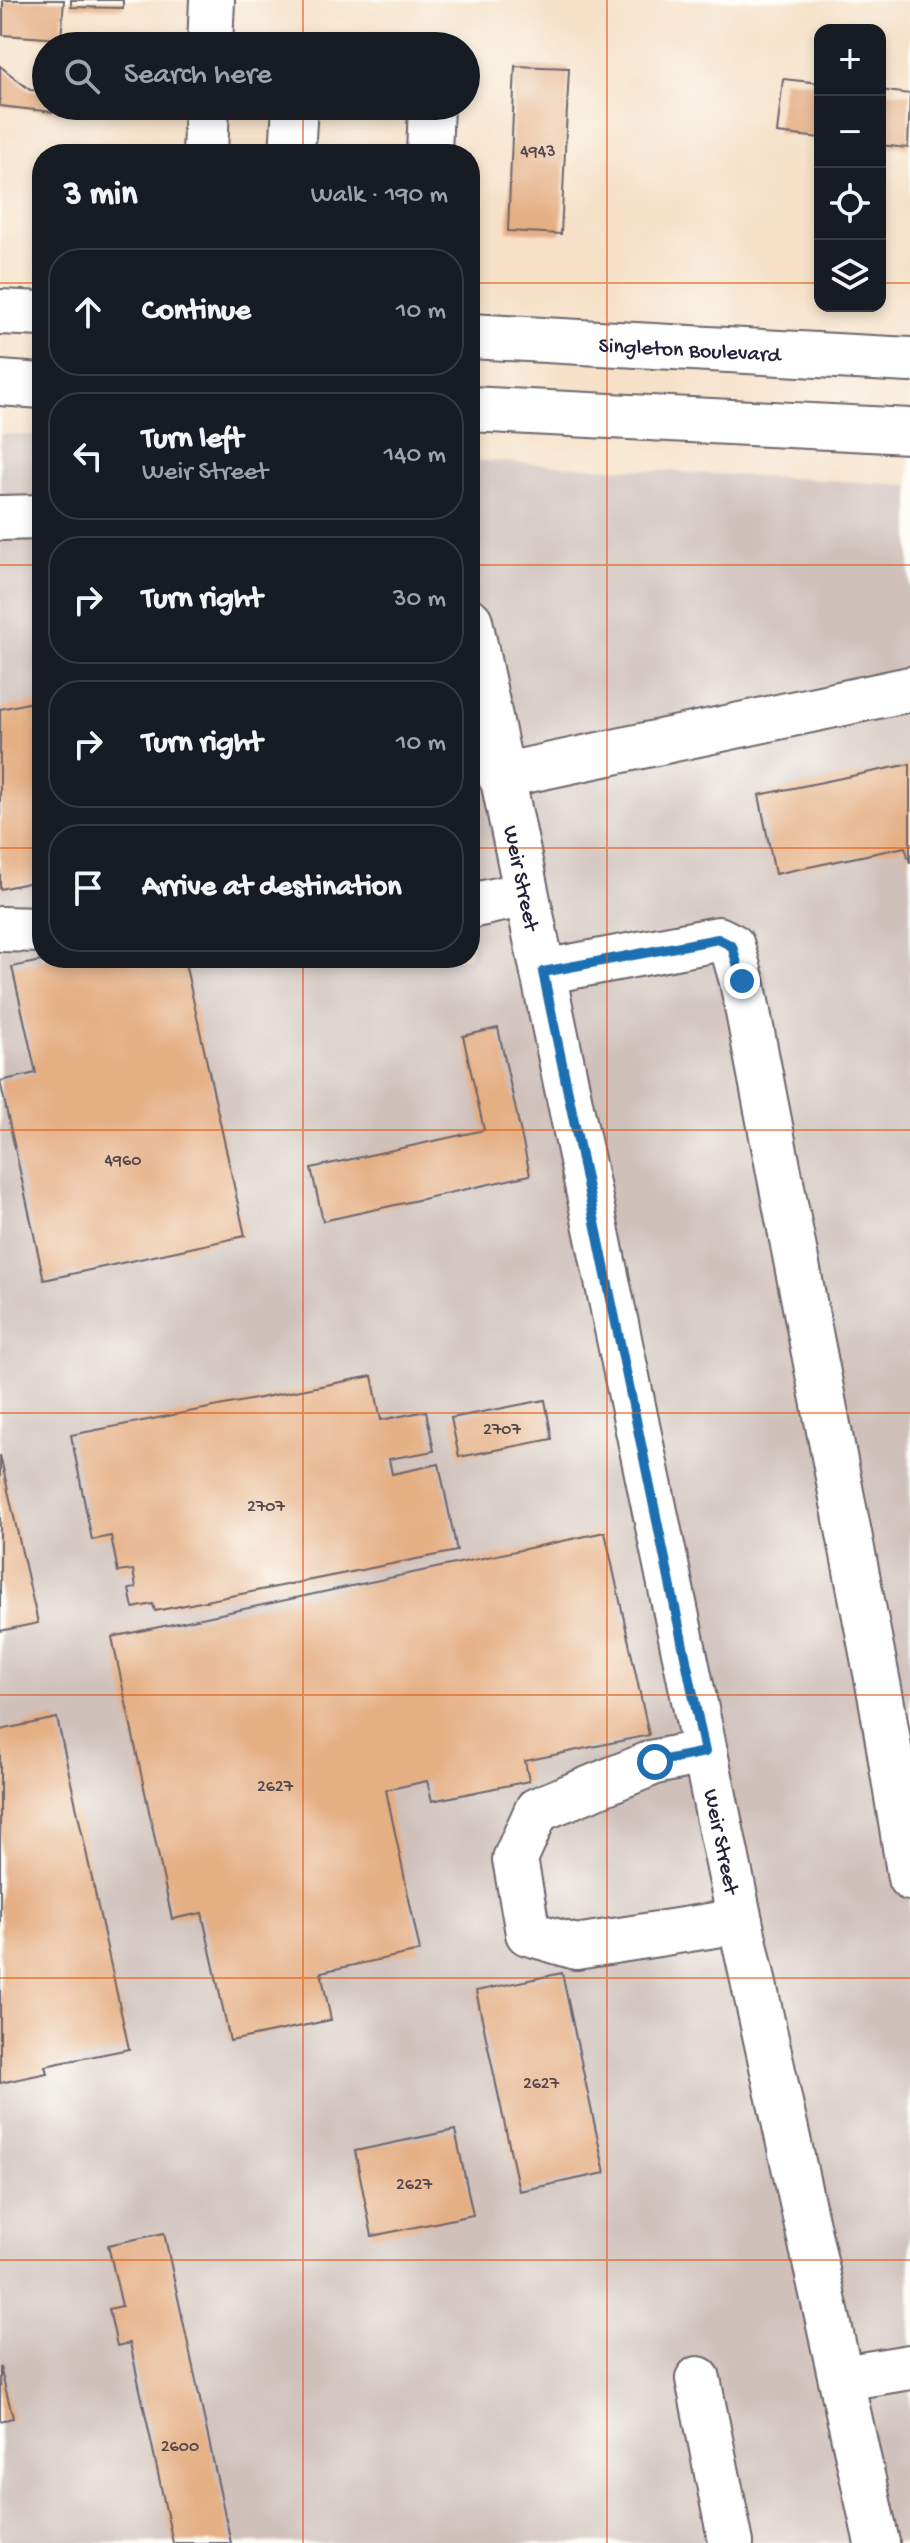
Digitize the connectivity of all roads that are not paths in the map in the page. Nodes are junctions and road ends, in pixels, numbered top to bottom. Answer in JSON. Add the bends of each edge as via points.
{"nodes":[{"id":1,"x":212,"y":0,"type":"edge"},
{"id":2,"x":212,"y":32,"type":"edge"},
{"id":3,"x":206,"y":120,"type":"edge"},
{"id":4,"x":294,"y":120,"type":"edge"},
{"id":5,"x":430,"y":120,"type":"edge"},
{"id":6,"x":205,"y":144,"type":"edge"},
{"id":7,"x":293,"y":144,"type":"edge"},
{"id":8,"x":429,"y":144,"type":"edge"},
{"id":9,"x":0,"y":312,"type":"edge"},
{"id":10,"x":32,"y":314,"type":"edge"},
{"id":11,"x":480,"y":337,"type":"edge"},
{"id":12,"x":910,"y":360,"type":"edge"},
{"id":13,"x":0,"y":383,"type":"edge"},
{"id":14,"x":32,"y":385,"type":"edge"},
{"id":15,"x":480,"y":410,"type":"edge"},
{"id":16,"x":910,"y":431,"type":"edge"},
{"id":17,"x":32,"y":517,"type":"edge"},
{"id":18,"x":0,"y":518,"type":"edge"},
{"id":19,"x":480,"y":673,"type":"edge"},
{"id":20,"x":910,"y":689,"type":"edge"},
{"id":21,"x":500,"y":776,"type":"junction"},
{"id":22,"x":526,"y":894,"type":"junction"},
{"id":23,"x":480,"y":904,"type":"edge"},
{"id":24,"x":0,"y":929,"type":"edge"},
{"id":25,"x":32,"y":930,"type":"edge"},
{"id":26,"x":543,"y":972,"type":"junction"},
{"id":27,"x":705,"y":1752,"type":"junction"},
{"id":28,"x":910,"y":1878,"type":"edge"},
{"id":29,"x":740,"y":1921,"type":"junction"},
{"id":30,"x":910,"y":2367,"type":"edge"},
{"id":31,"x":843,"y":2378,"type":"junction"},
{"id":32,"x":698,"y":2379,"type":"dead end"},
{"id":33,"x":731,"y":2543,"type":"edge"},
{"id":34,"x":877,"y":2543,"type":"edge"}],
"edges":[{"from":1,"to":2,"type":"street"},
{"from":3,"to":6,"type":"street"},
{"from":4,"to":7,"type":"street"},
{"from":5,"to":8,"type":"street"},
{"from":9,"to":10,"type":"street"},
{"from":11,"to":12,"type":"street","name":"Singleton Boulevard"},
{"from":13,"to":14,"type":"street"},
{"from":15,"to":16,"type":"street"},
{"from":17,"to":18,"type":"street"},
{"from":19,"to":21,"type":"street","name":"Weir Street"},
{"from":20,"to":21,"type":"street"},
{"from":21,"to":22,"type":"street","name":"Weir Street"},
{"from":22,"to":23,"type":"street"},
{"from":22,"to":26,"type":"street","name":"Weir Street"},
{"from":24,"to":25,"type":"street"},
{"from":26,"to":27,"type":"street","name":"Weir Street"},
{"from":26,"to":28,"type":"street","via":[[718,939],[732,946],[876,1673]]},
{"from":27,"to":29,"type":"street","name":"Weir Street"},
{"from":27,"to":29,"type":"street","via":[[655,1762],[537,1810],[515,1859],[528,1933],[576,1947]]},
{"from":29,"to":31,"type":"street","name":"Weir Street"},
{"from":30,"to":31,"type":"street"},
{"from":31,"to":34,"type":"street","name":"Weir Street"},
{"from":32,"to":33,"type":"street"}]}
